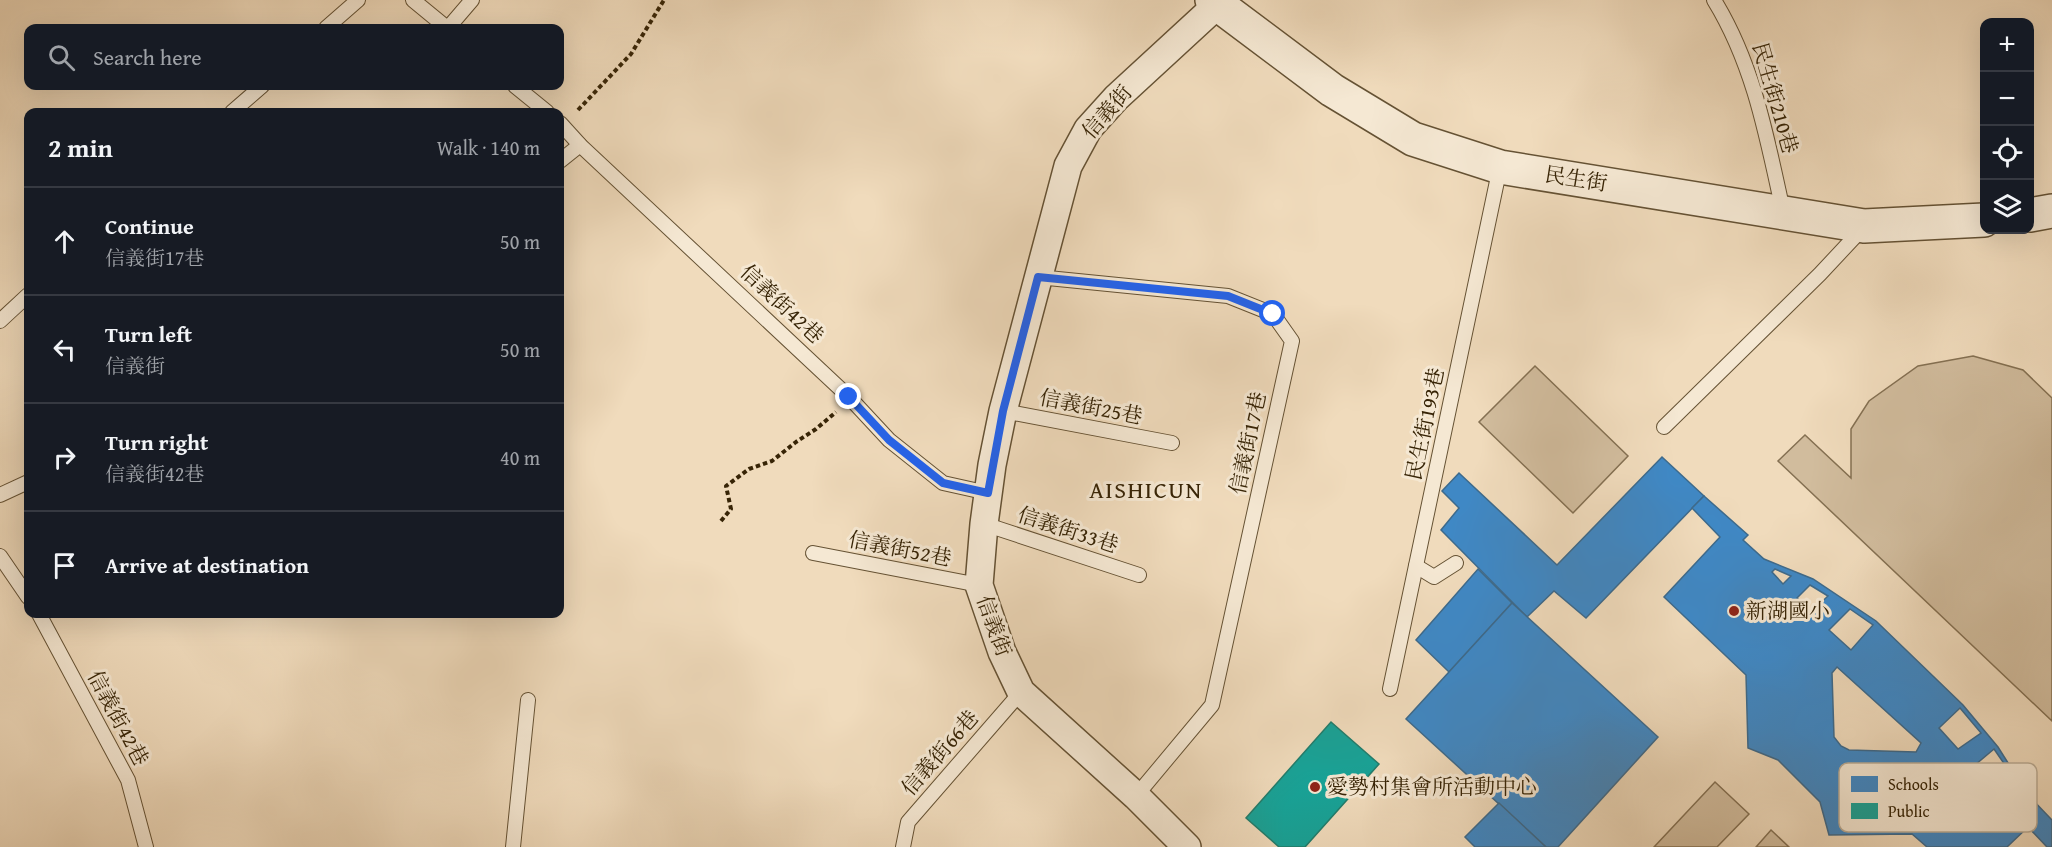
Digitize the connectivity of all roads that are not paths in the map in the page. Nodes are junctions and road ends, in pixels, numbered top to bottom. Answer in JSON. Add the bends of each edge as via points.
{"nodes":[{"id":1,"x":357,"y":0,"type":"edge"},
{"id":2,"x":413,"y":0,"type":"edge"},
{"id":3,"x":472,"y":0,"type":"edge"},
{"id":4,"x":1714,"y":0,"type":"edge"},
{"id":5,"x":1214,"y":2,"type":"edge"},
{"id":6,"x":330,"y":24,"type":"edge"},
{"id":7,"x":443,"y":24,"type":"edge"},
{"id":8,"x":451,"y":24,"type":"edge"},
{"id":9,"x":257,"y":90,"type":"edge"},
{"id":10,"x":520,"y":90,"type":"edge"},
{"id":11,"x":237,"y":108,"type":"edge"},
{"id":12,"x":542,"y":108,"type":"edge"},
{"id":13,"x":564,"y":128,"type":"edge"},
{"id":14,"x":580,"y":145,"type":"junction"},
{"id":15,"x":564,"y":158,"type":"edge"},
{"id":16,"x":1500,"y":167,"type":"junction"},
{"id":17,"x":2052,"y":211,"type":"edge"},
{"id":18,"x":1783,"y":213,"type":"junction"},
{"id":19,"x":2034,"y":213,"type":"edge"},
{"id":20,"x":1980,"y":220,"type":"edge"},
{"id":21,"x":1864,"y":226,"type":"junction"},
{"id":22,"x":1038,"y":277,"type":"junction"},
{"id":23,"x":24,"y":299,"type":"edge"},
{"id":24,"x":0,"y":321,"type":"edge"},
{"id":25,"x":1003,"y":411,"type":"junction"},
{"id":26,"x":1664,"y":427,"type":"dead end"},
{"id":27,"x":1172,"y":443,"type":"dead end"},
{"id":28,"x":24,"y":484,"type":"edge"},
{"id":29,"x":988,"y":493,"type":"junction"},
{"id":30,"x":0,"y":495,"type":"edge"},
{"id":31,"x":984,"y":524,"type":"junction"},
{"id":32,"x":813,"y":553,"type":"dead end"},
{"id":33,"x":0,"y":556,"type":"edge"},
{"id":34,"x":1456,"y":563,"type":"dead end"},
{"id":35,"x":1416,"y":566,"type":"junction"},
{"id":36,"x":1138,"y":575,"type":"dead end"},
{"id":37,"x":979,"y":585,"type":"junction"},
{"id":38,"x":24,"y":591,"type":"edge"},
{"id":39,"x":41,"y":618,"type":"edge"},
{"id":40,"x":1390,"y":689,"type":"dead end"},
{"id":41,"x":1021,"y":692,"type":"junction"},
{"id":42,"x":528,"y":700,"type":"dead end"},
{"id":43,"x":1136,"y":796,"type":"junction"},
{"id":44,"x":146,"y":847,"type":"edge"},
{"id":45,"x":513,"y":847,"type":"edge"},
{"id":46,"x":903,"y":847,"type":"edge"},
{"id":47,"x":1187,"y":847,"type":"edge"}],
"edges":[{"from":1,"to":6,"type":"lane"},
{"from":2,"to":7,"type":"lane"},
{"from":3,"to":8,"type":"lane"},
{"from":4,"to":18,"type":"lane","name":"民生街210巷","via":[[1742,55],[1761,112]]},
{"from":5,"to":16,"type":"street","name":"民生街","via":[[1332,90],[1413,139]]},
{"from":5,"to":22,"type":"street","name":"信義街","via":[[1088,129],[1068,166]]},
{"from":9,"to":11,"type":"lane"},
{"from":10,"to":12,"type":"lane"},
{"from":13,"to":14,"type":"lane","name":"信義街42巷"},
{"from":14,"to":15,"type":"lane"},
{"from":14,"to":29,"type":"lane","name":"信義街42巷","via":[[849,397],[889,440],[943,483]]},
{"from":16,"to":18,"type":"street","name":"民生街"},
{"from":16,"to":35,"type":"lane","name":"民生街193巷"},
{"from":17,"to":19,"type":"street"},
{"from":18,"to":21,"type":"street","name":"民生街"},
{"from":20,"to":21,"type":"street","name":"民生街"},
{"from":21,"to":26,"type":"lane"},
{"from":22,"to":25,"type":"street","name":"信義街"},
{"from":22,"to":43,"type":"lane","name":"信義街17巷","via":[[1228,296],[1273,314],[1292,340],[1212,705]]},
{"from":23,"to":24,"type":"lane"},
{"from":25,"to":27,"type":"lane","name":"信義街25巷"},
{"from":25,"to":29,"type":"street","name":"信義街"},
{"from":28,"to":30,"type":"lane"},
{"from":29,"to":31,"type":"street","name":"信義街"},
{"from":31,"to":36,"type":"lane","name":"信義街33巷"},
{"from":31,"to":37,"type":"street","name":"信義街"},
{"from":32,"to":37,"type":"lane","name":"信義街52巷"},
{"from":33,"to":38,"type":"lane"},
{"from":34,"to":35,"type":"lane","via":[[1434,577]]},
{"from":35,"to":40,"type":"lane","name":"民生街193巷"},
{"from":37,"to":41,"type":"street","name":"信義街","via":[[1002,652]]},
{"from":39,"to":44,"type":"lane","name":"信義街42巷","via":[[128,780]]},
{"from":41,"to":43,"type":"street","name":"信義街"},
{"from":41,"to":46,"type":"lane","name":"信義街66巷","via":[[908,822]]},
{"from":42,"to":45,"type":"lane"},
{"from":43,"to":47,"type":"street","name":"信義街"}]}
